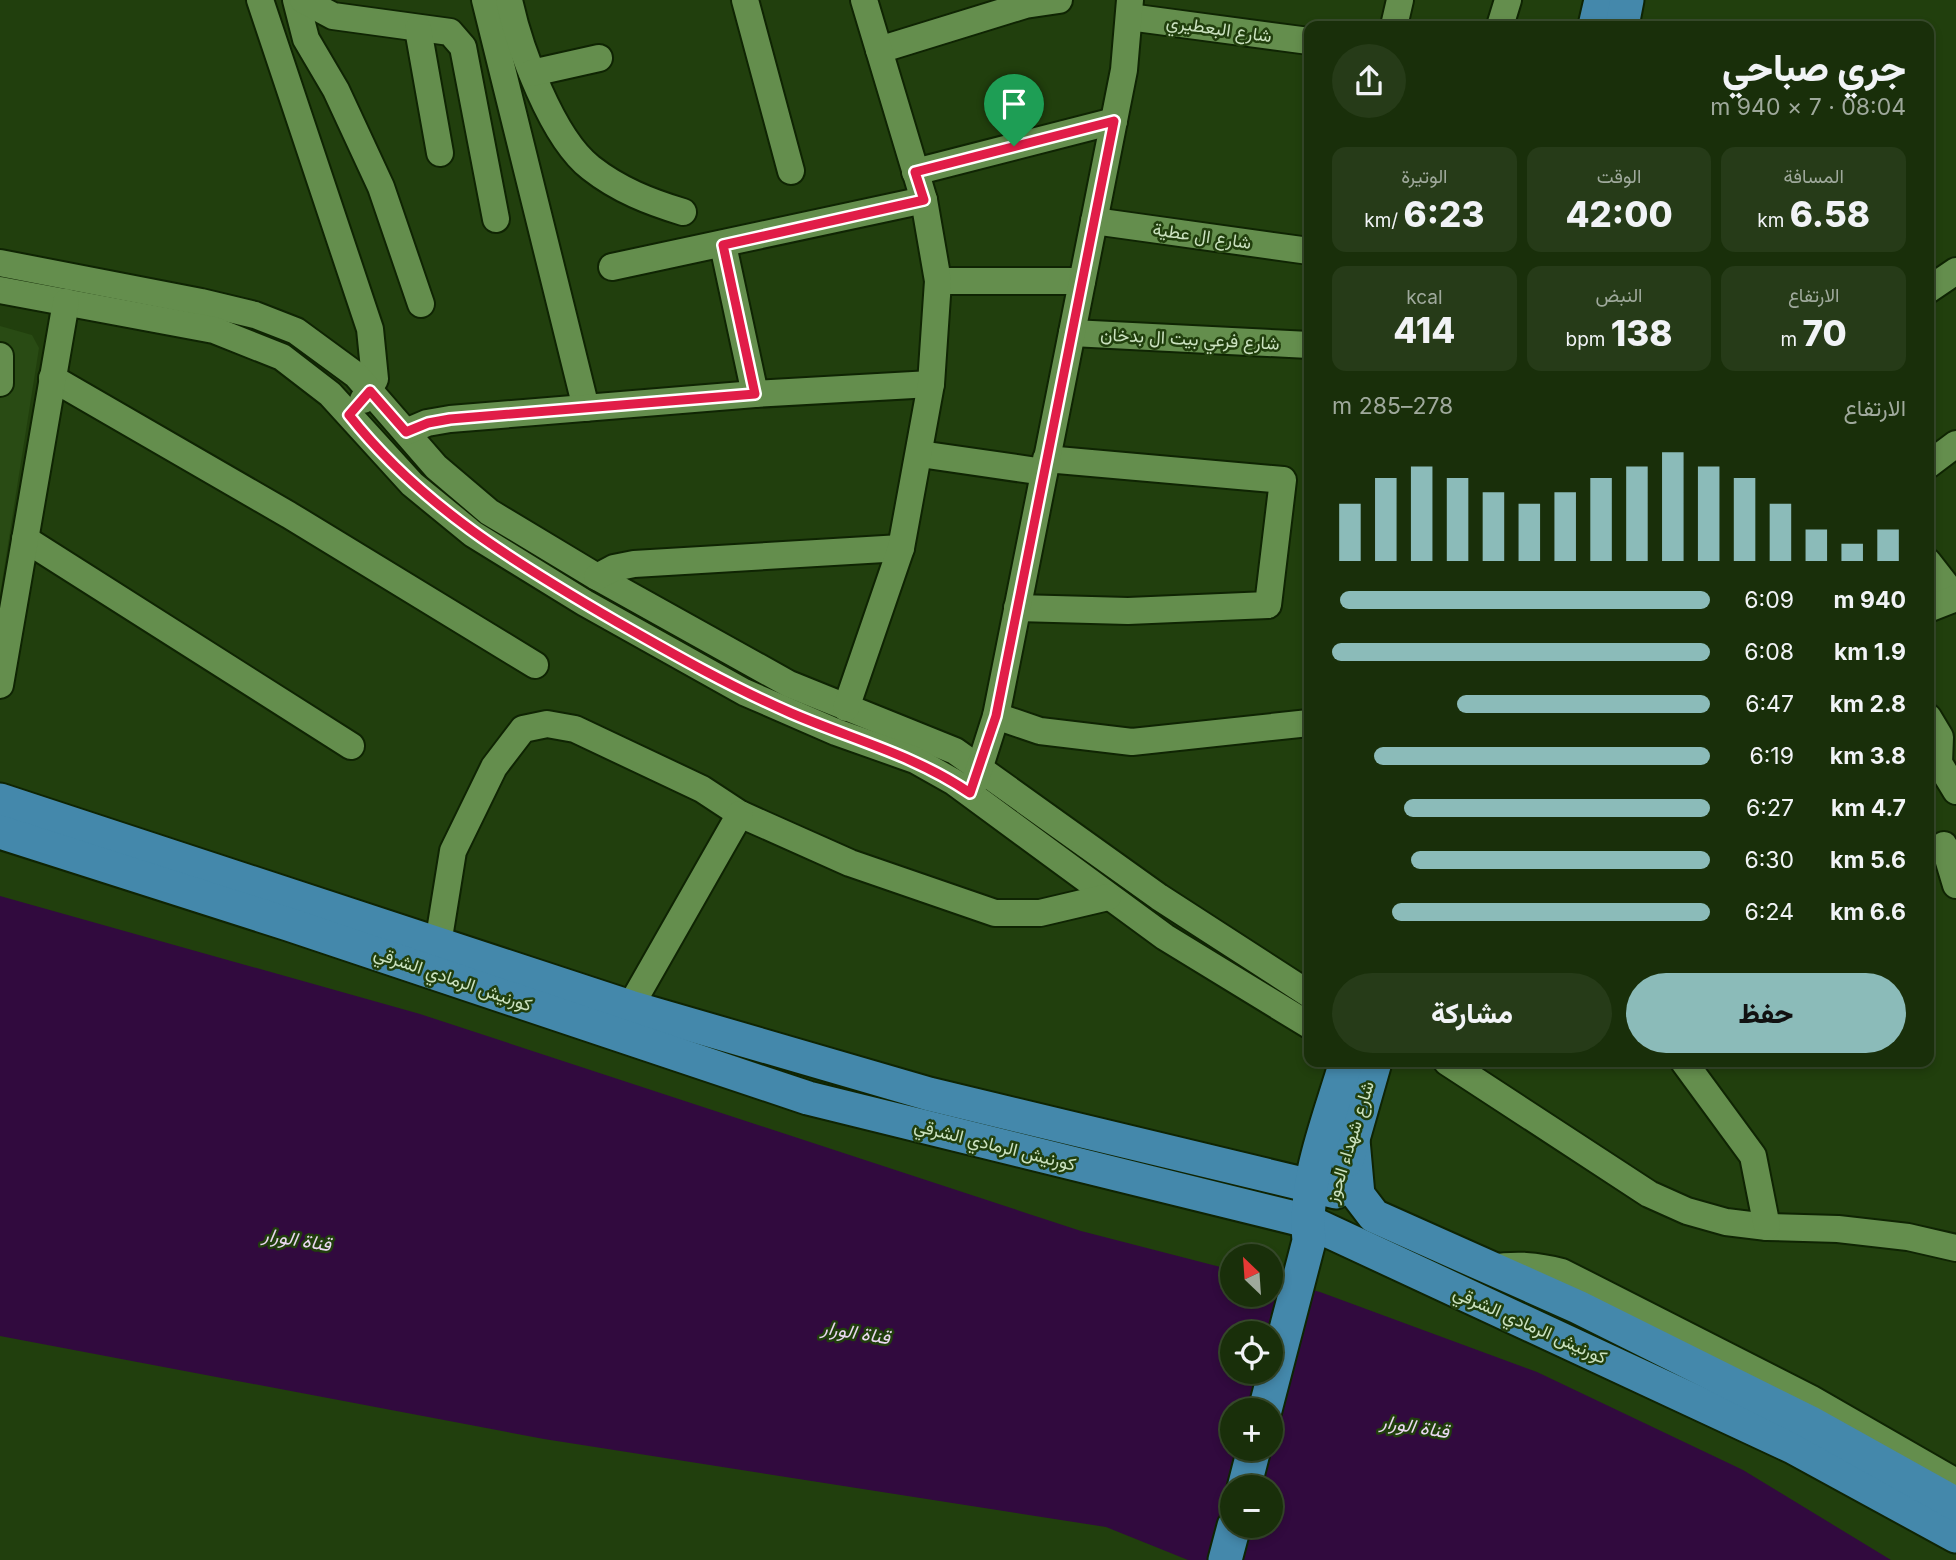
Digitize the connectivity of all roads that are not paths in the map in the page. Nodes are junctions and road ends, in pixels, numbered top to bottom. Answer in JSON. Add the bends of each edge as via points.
{"nodes":[{"id":1,"x":260,"y":0,"type":"edge"},
{"id":2,"x":296,"y":0,"type":"edge"},
{"id":3,"x":303,"y":0,"type":"edge"},
{"id":4,"x":485,"y":0,"type":"edge"},
{"id":5,"x":509,"y":0,"type":"edge"},
{"id":6,"x":745,"y":0,"type":"edge"},
{"id":7,"x":864,"y":0,"type":"edge"},
{"id":8,"x":1059,"y":0,"type":"edge"},
{"id":9,"x":1400,"y":0,"type":"edge"},
{"id":10,"x":1508,"y":0,"type":"edge"},
{"id":11,"x":1601,"y":0,"type":"edge"},
{"id":12,"x":1627,"y":0,"type":"edge"},
{"id":13,"x":1130,"y":9,"type":"edge"},
{"id":14,"x":1395,"y":21,"type":"edge"},
{"id":15,"x":1502,"y":21,"type":"edge"},
{"id":16,"x":1596,"y":21,"type":"edge"},
{"id":17,"x":1623,"y":21,"type":"edge"},
{"id":18,"x":418,"y":29,"type":"junction"},
{"id":19,"x":1304,"y":40,"type":"edge"},
{"id":20,"x":879,"y":50,"type":"junction"},
{"id":21,"x":599,"y":58,"type":"dead end"},
{"id":22,"x":532,"y":73,"type":"junction"},
{"id":23,"x":1114,"y":121,"type":"junction"},
{"id":24,"x":439,"y":153,"type":"dead end"},
{"id":25,"x":791,"y":171,"type":"dead end"},
{"id":26,"x":915,"y":172,"type":"junction"},
{"id":27,"x":924,"y":200,"type":"junction"},
{"id":28,"x":683,"y":212,"type":"dead end"},
{"id":29,"x":496,"y":219,"type":"dead end"},
{"id":30,"x":1094,"y":221,"type":"junction"},
{"id":31,"x":723,"y":245,"type":"junction"},
{"id":32,"x":1304,"y":250,"type":"edge"},
{"id":33,"x":0,"y":263,"type":"edge"},
{"id":34,"x":1955,"y":266,"type":"edge"},
{"id":35,"x":612,"y":267,"type":"dead end"},
{"id":36,"x":938,"y":281,"type":"junction"},
{"id":37,"x":1082,"y":281,"type":"junction"},
{"id":38,"x":1934,"y":285,"type":"edge"},
{"id":39,"x":0,"y":290,"type":"edge"},
{"id":40,"x":66,"y":302,"type":"junction"},
{"id":41,"x":421,"y":303,"type":"dead end"},
{"id":42,"x":1072,"y":333,"type":"junction"},
{"id":43,"x":1304,"y":345,"type":"edge"},
{"id":44,"x":0,"y":356,"type":"edge"},
{"id":45,"x":52,"y":378,"type":"junction"},
{"id":46,"x":0,"y":383,"type":"edge"},
{"id":47,"x":931,"y":384,"type":"junction"},
{"id":48,"x":370,"y":391,"type":"junction"},
{"id":49,"x":755,"y":394,"type":"junction"},
{"id":50,"x":586,"y":408,"type":"junction"},
{"id":51,"x":349,"y":415,"type":"junction"},
{"id":52,"x":406,"y":432,"type":"junction"},
{"id":53,"x":1956,"y":444,"type":"edge"},
{"id":54,"x":920,"y":454,"type":"junction"},
{"id":55,"x":1934,"y":460,"type":"edge"},
{"id":56,"x":1045,"y":466,"type":"junction"},
{"id":57,"x":25,"y":539,"type":"junction"},
{"id":58,"x":901,"y":548,"type":"junction"},
{"id":59,"x":1934,"y":570,"type":"edge"},
{"id":60,"x":597,"y":577,"type":"junction"},
{"id":61,"x":1956,"y":598,"type":"edge"},
{"id":62,"x":1934,"y":607,"type":"edge"},
{"id":63,"x":1017,"y":608,"type":"junction"},
{"id":64,"x":535,"y":665,"type":"dead end"},
{"id":65,"x":0,"y":685,"type":"edge"},
{"id":66,"x":846,"y":708,"type":"junction"},
{"id":67,"x":996,"y":716,"type":"junction"},
{"id":68,"x":1304,"y":724,"type":"edge"},
{"id":69,"x":1934,"y":727,"type":"edge"},
{"id":70,"x":351,"y":746,"type":"dead end"},
{"id":71,"x":981,"y":768,"type":"junction"},
{"id":72,"x":1956,"y":791,"type":"edge"},
{"id":73,"x":970,"y":793,"type":"junction"},
{"id":74,"x":0,"y":800,"type":"edge"},
{"id":75,"x":740,"y":814,"type":"junction"},
{"id":76,"x":0,"y":832,"type":"edge"},
{"id":77,"x":1943,"y":846,"type":"edge"},
{"id":78,"x":1956,"y":885,"type":"edge"},
{"id":79,"x":1108,"y":897,"type":"junction"},
{"id":80,"x":293,"y":910,"type":"junction"},
{"id":81,"x":438,"y":944,"type":"junction"},
{"id":82,"x":1304,"y":991,"type":"edge"},
{"id":83,"x":630,"y":1007,"type":"junction"},
{"id":84,"x":1304,"y":1022,"type":"edge"},
{"id":85,"x":1346,"y":1067,"type":"edge"},
{"id":86,"x":1373,"y":1067,"type":"edge"},
{"id":87,"x":1455,"y":1067,"type":"edge"},
{"id":88,"x":1688,"y":1067,"type":"edge"},
{"id":89,"x":1339,"y":1136,"type":"junction"},
{"id":90,"x":1260,"y":1171,"type":"junction"},
{"id":91,"x":1324,"y":1188,"type":"junction"},
{"id":92,"x":1767,"y":1227,"type":"junction"},
{"id":93,"x":1312,"y":1229,"type":"junction"},
{"id":94,"x":1441,"y":1248,"type":"junction"},
{"id":95,"x":1956,"y":1248,"type":"edge"},
{"id":96,"x":1489,"y":1268,"type":"junction"},
{"id":97,"x":1429,"y":1279,"type":"junction"},
{"id":98,"x":1268,"y":1398,"type":"edge"},
{"id":99,"x":1956,"y":1482,"type":"edge"},
{"id":100,"x":1956,"y":1504,"type":"edge"},
{"id":101,"x":1956,"y":1536,"type":"edge"},
{"id":102,"x":1231,"y":1538,"type":"edge"},
{"id":103,"x":1225,"y":1560,"type":"edge"}],
"edges":[{"from":1,"to":48,"type":"street","via":[[370,329],[375,366]]},
{"from":2,"to":41,"type":"street","via":[[306,39],[336,90],[381,187]]},
{"from":3,"to":18,"type":"street","via":[[333,16]]},
{"from":4,"to":50,"type":"street"},
{"from":5,"to":22,"type":"street","via":[[517,39]]},
{"from":6,"to":25,"type":"street"},
{"from":7,"to":20,"type":"street"},
{"from":8,"to":20,"type":"street","via":[[1025,5]]},
{"from":9,"to":14,"type":"street"},
{"from":10,"to":15,"type":"street"},
{"from":11,"to":16,"type":"main road"},
{"from":12,"to":17,"type":"main road"},
{"from":13,"to":19,"type":"street","name":"شارع البعطيري"},
{"from":13,"to":23,"type":"street"},
{"from":18,"to":24,"type":"street"},
{"from":18,"to":29,"type":"street","via":[[450,32],[463,47]]},
{"from":20,"to":26,"type":"street"},
{"from":21,"to":22,"type":"street"},
{"from":22,"to":28,"type":"street","via":[[560,132],[589,167],[641,199]]},
{"from":23,"to":26,"type":"street"},
{"from":23,"to":30,"type":"street"},
{"from":26,"to":27,"type":"street"},
{"from":27,"to":31,"type":"street"},
{"from":27,"to":36,"type":"street"},
{"from":30,"to":32,"type":"street","name":"شارع ال عطية"},
{"from":30,"to":37,"type":"street"},
{"from":31,"to":35,"type":"street"},
{"from":31,"to":49,"type":"street"},
{"from":33,"to":48,"type":"street","via":[[276,321],[317,344]]},
{"from":34,"to":38,"type":"street"},
{"from":36,"to":37,"type":"street"},
{"from":36,"to":47,"type":"street"},
{"from":37,"to":42,"type":"street"},
{"from":39,"to":40,"type":"street"},
{"from":40,"to":45,"type":"street"},
{"from":40,"to":51,"type":"street","via":[[214,330],[260,345],[315,380]]},
{"from":42,"to":43,"type":"street","name":"شارع فرعي بيت ال بدخان"},
{"from":42,"to":56,"type":"street"},
{"from":44,"to":46,"type":"street"},
{"from":45,"to":57,"type":"street"},
{"from":45,"to":64,"type":"street"},
{"from":47,"to":49,"type":"street"},
{"from":47,"to":54,"type":"street"},
{"from":48,"to":51,"type":"street"},
{"from":48,"to":52,"type":"street"},
{"from":49,"to":50,"type":"street"},
{"from":50,"to":52,"type":"street","via":[[450,419]]},
{"from":51,"to":73,"type":"street","via":[[441,510],[585,603],[744,692],[915,760]]},
{"from":52,"to":60,"type":"street","via":[[470,499]]},
{"from":53,"to":55,"type":"street"},
{"from":54,"to":56,"type":"street"},
{"from":54,"to":58,"type":"street"},
{"from":56,"to":63,"type":"street"},
{"from":56,"to":63,"type":"street","via":[[1283,480],[1268,605],[1128,611]]},
{"from":57,"to":65,"type":"street"},
{"from":57,"to":70,"type":"street"},
{"from":58,"to":60,"type":"street","via":[[634,564]]},
{"from":58,"to":66,"type":"street"},
{"from":59,"to":61,"type":"street"},
{"from":60,"to":66,"type":"street","via":[[758,668]]},
{"from":61,"to":62,"type":"street"},
{"from":63,"to":67,"type":"street"},
{"from":66,"to":71,"type":"street","via":[[941,743]]},
{"from":67,"to":68,"type":"street","via":[[1040,731],[1132,742]]},
{"from":67,"to":71,"type":"street"},
{"from":69,"to":72,"type":"street","via":[[1940,737],[1938,763]]},
{"from":71,"to":73,"type":"street"},
{"from":71,"to":82,"type":"street","via":[[1159,897]]},
{"from":73,"to":79,"type":"street"},
{"from":74,"to":80,"type":"main road","name":"كورنيش الرمادي الشرقي"},
{"from":75,"to":79,"type":"street","via":[[850,863],[995,913],[1040,913]]},
{"from":75,"to":81,"type":"street","via":[[702,789],[575,729],[547,724],[523,729],[494,767],[453,851]]},
{"from":75,"to":83,"type":"street"},
{"from":76,"to":80,"type":"main road","name":"كورنيش الرمادي الشرقي"},
{"from":77,"to":78,"type":"street"},
{"from":79,"to":84,"type":"street"},
{"from":80,"to":81,"type":"main road","name":"كورنيش الرمادي الشرقي"},
{"from":80,"to":93,"type":"main road","name":"كورنيش الرمادي الشرقي","via":[[808,1098]]},
{"from":81,"to":83,"type":"main road","name":"كورنيش الرمادي الشرقي"},
{"from":83,"to":90,"type":"main road","name":"كورنيش الرمادي الشرقي","via":[[929,1094]]},
{"from":85,"to":89,"type":"main road","name":"شارع شهداء الحوز"},
{"from":86,"to":89,"type":"main road","name":"شارع شهداء الحوز"},
{"from":87,"to":92,"type":"street","via":[[1649,1194],[1700,1215]]},
{"from":88,"to":92,"type":"street","via":[[1753,1156]]},
{"from":89,"to":90,"type":"main road","via":[[1303,1160],[1282,1169]]},
{"from":89,"to":91,"type":"main road","name":"شارع شهداء الحوز"},
{"from":89,"to":94,"type":"main road","name":"كورنيش الرمادي الشرقي","via":[[1365,1207],[1374,1216]]},
{"from":90,"to":91,"type":"main road","name":"كورنيش الرمادي الشرقي"},
{"from":91,"to":93,"type":"main road","name":"شارع شهداء الحوز"},
{"from":92,"to":95,"type":"street","via":[[1838,1229]]},
{"from":93,"to":97,"type":"main road","name":"كورنيش الرمادي الشرقي"},
{"from":93,"to":98,"type":"main road","name":"شارع شهداء الحوز"},
{"from":94,"to":96,"type":"main road","name":"كورنيش الرمادي الشرقي"},
{"from":94,"to":97,"type":"main road"},
{"from":96,"to":99,"type":"street","via":[[1538,1265],[1562,1272],[1810,1398]]},
{"from":96,"to":100,"type":"main road","name":"كورنيش الرمادي الشرقي","via":[[1797,1416]]},
{"from":97,"to":101,"type":"main road","name":"كورنيش الرمادي الشرقي","via":[[1793,1447]]},
{"from":102,"to":103,"type":"main road"}]}
